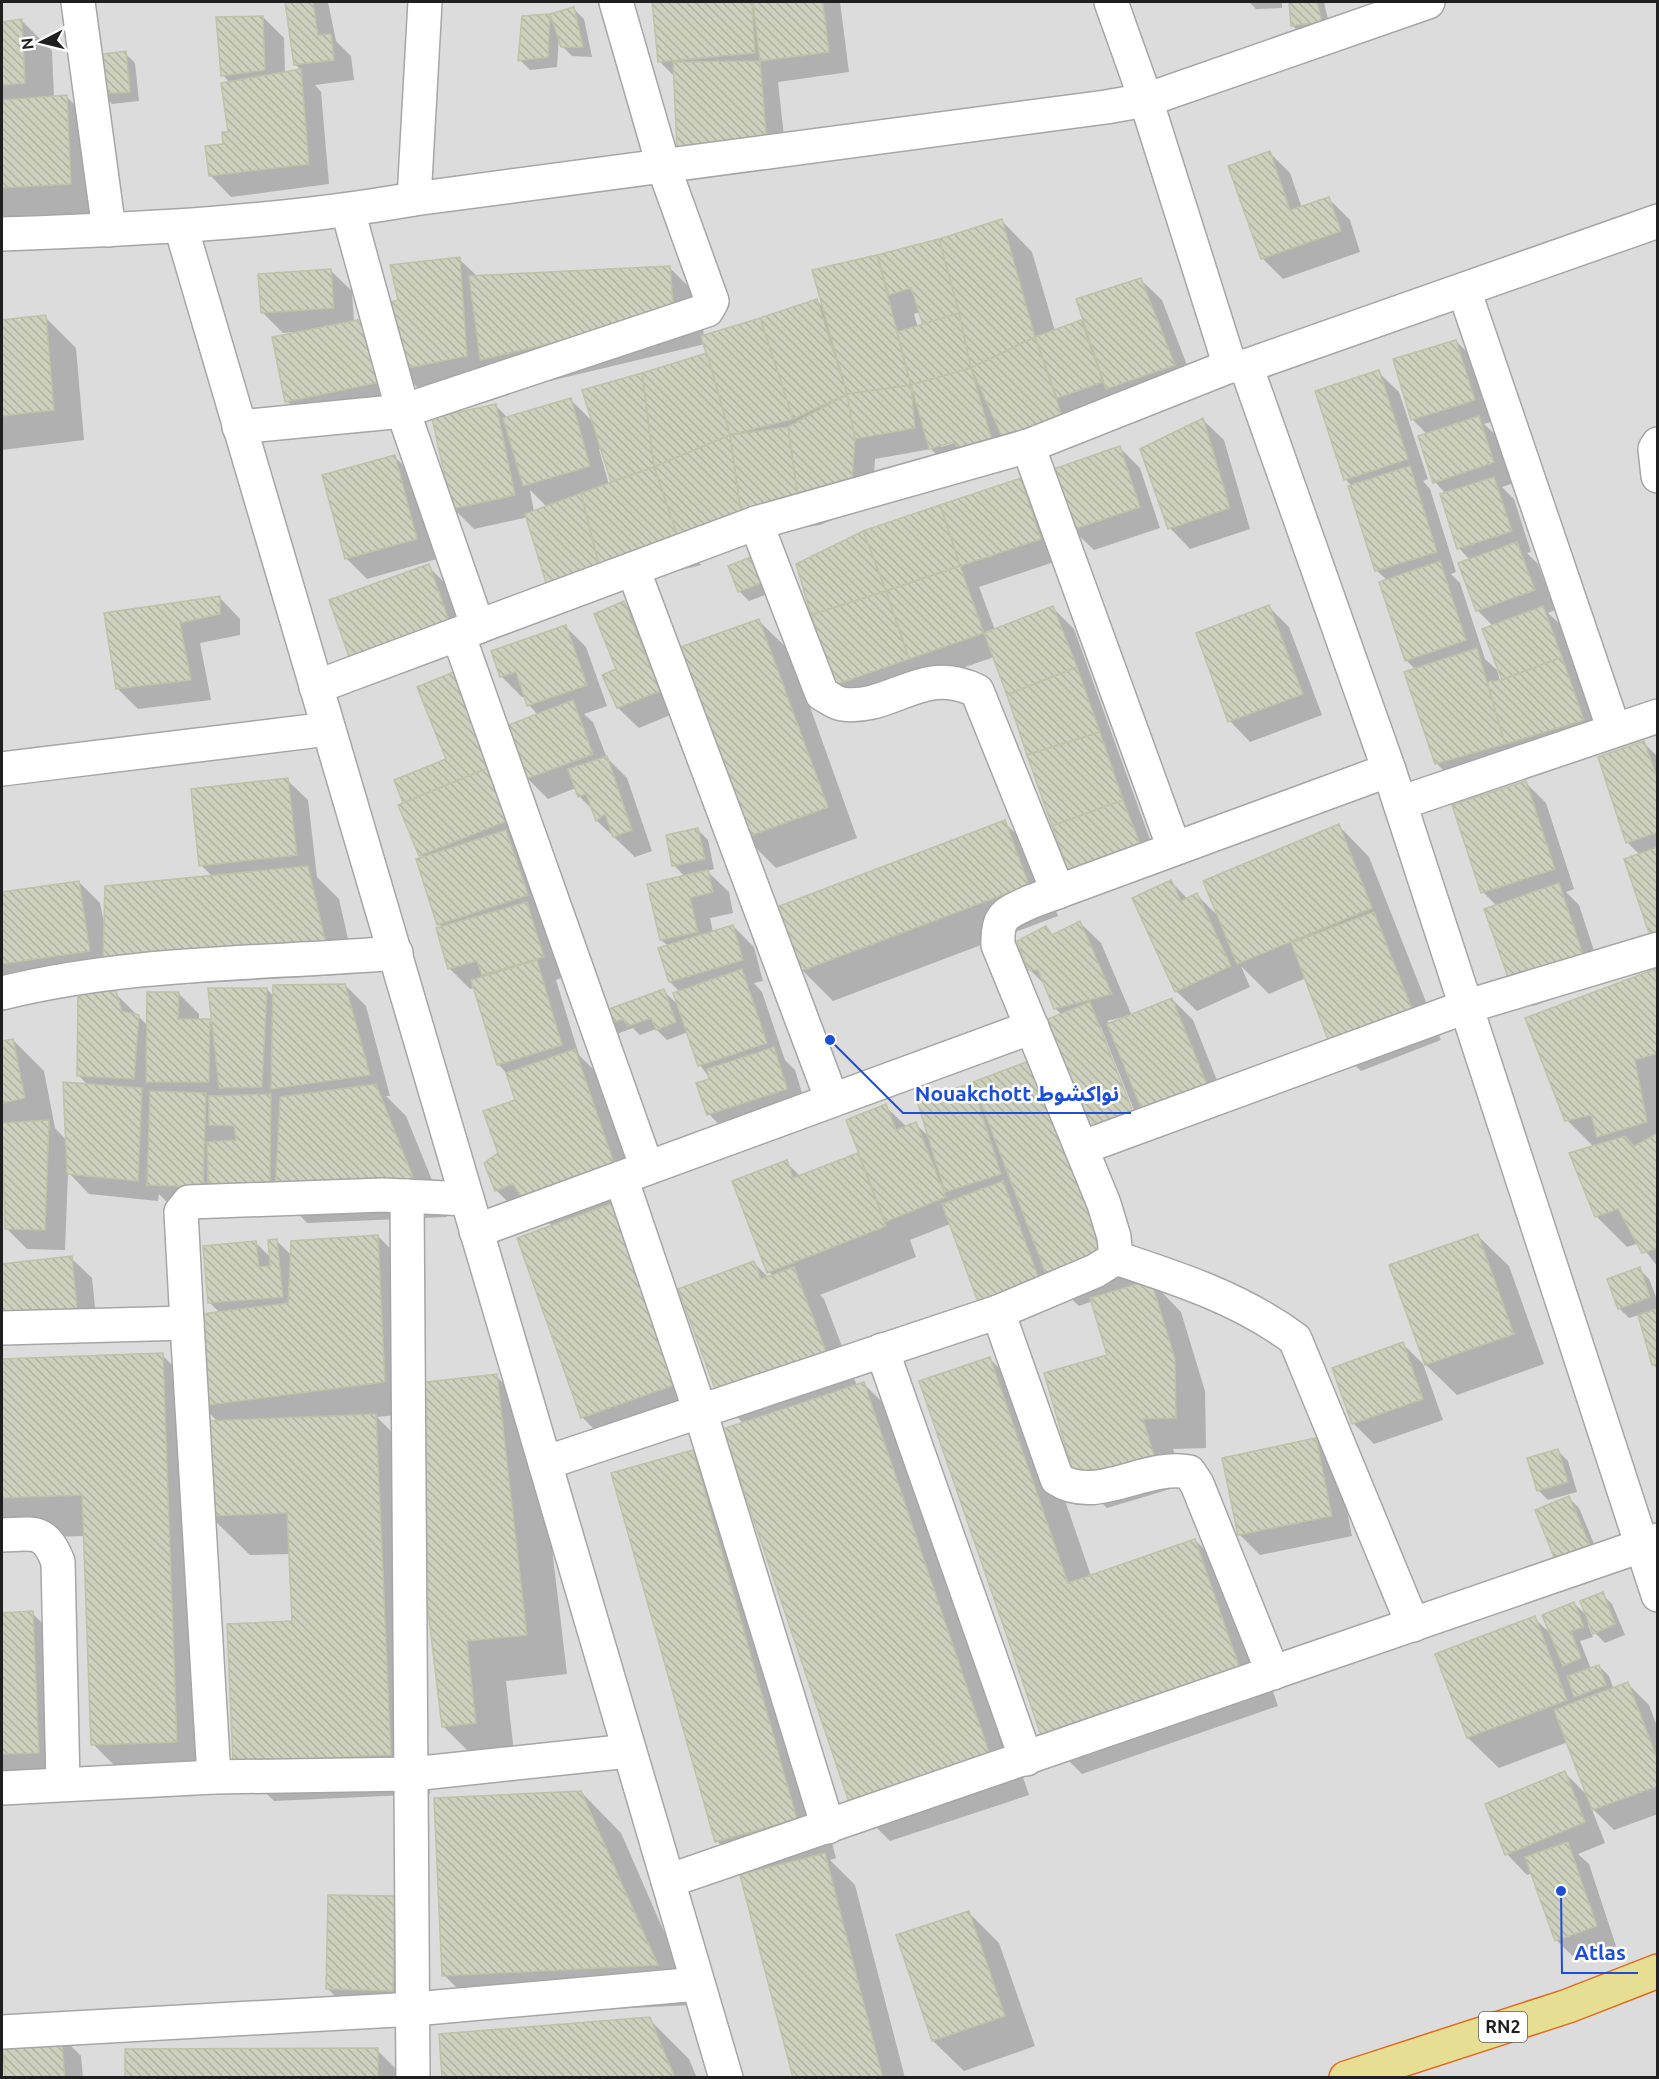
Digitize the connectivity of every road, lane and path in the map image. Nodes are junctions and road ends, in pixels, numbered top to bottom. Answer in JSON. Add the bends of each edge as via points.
{"nodes":[{"id":1,"x":78,"y":2,"type":"edge"},
{"id":2,"x":425,"y":2,"type":"edge"},
{"id":3,"x":616,"y":2,"type":"edge"},
{"id":4,"x":1111,"y":2,"type":"edge"},
{"id":5,"x":1428,"y":2,"type":"edge"},
{"id":6,"x":1363,"y":13,"type":"edge"},
{"id":7,"x":1146,"y":100,"type":"junction"},
{"id":8,"x":663,"y":168,"type":"junction"},
{"id":9,"x":414,"y":199,"type":"junction"},
{"id":10,"x":348,"y":211,"type":"junction"},
{"id":11,"x":1658,"y":221,"type":"edge"},
{"id":12,"x":180,"y":227,"type":"junction"},
{"id":13,"x":109,"y":230,"type":"junction"},
{"id":14,"x":2,"y":234,"type":"edge"},
{"id":15,"x":1464,"y":290,"type":"junction"},
{"id":16,"x":1238,"y":366,"type":"junction"},
{"id":17,"x":403,"y":411,"type":"junction"},
{"id":18,"x":239,"y":427,"type":"junction"},
{"id":19,"x":1658,"y":444,"type":"edge"},
{"id":20,"x":1028,"y":446,"type":"junction"},
{"id":21,"x":1658,"y":476,"type":"edge"},
{"id":22,"x":756,"y":523,"type":"junction"},
{"id":23,"x":633,"y":569,"type":"junction"},
{"id":24,"x":468,"y":631,"type":"junction"},
{"id":25,"x":316,"y":687,"type":"junction"},
{"id":26,"x":1658,"y":716,"type":"edge"},
{"id":27,"x":328,"y":729,"type":"junction"},
{"id":28,"x":1614,"y":730,"type":"junction"},
{"id":29,"x":2,"y":769,"type":"edge"},
{"id":30,"x":1389,"y":770,"type":"junction"},
{"id":31,"x":1400,"y":803,"type":"junction"},
{"id":32,"x":1173,"y":848,"type":"junction"},
{"id":33,"x":1058,"y":892,"type":"junction"},
{"id":34,"x":1658,"y":949,"type":"edge"},
{"id":35,"x":396,"y":953,"type":"junction"},
{"id":36,"x":2,"y":993,"type":"edge"},
{"id":37,"x":1465,"y":1007,"type":"junction"},
{"id":38,"x":1032,"y":1027,"type":"junction"},
{"id":39,"x":832,"y":1100,"type":"junction"},
{"id":40,"x":1081,"y":1148,"type":"junction"},
{"id":41,"x":634,"y":1173,"type":"junction"},
{"id":42,"x":407,"y":1196,"type":"junction"},
{"id":43,"x":467,"y":1199,"type":"junction"},
{"id":44,"x":476,"y":1231,"type":"junction"},
{"id":45,"x":1116,"y":1258,"type":"junction"},
{"id":46,"x":998,"y":1312,"type":"junction"},
{"id":47,"x":188,"y":1323,"type":"junction"},
{"id":48,"x":2,"y":1328,"type":"edge"},
{"id":49,"x":882,"y":1350,"type":"junction"},
{"id":50,"x":700,"y":1411,"type":"junction"},
{"id":51,"x":545,"y":1463,"type":"junction"},
{"id":52,"x":2,"y":1535,"type":"edge"},
{"id":53,"x":1650,"y":1543,"type":"edge"},
{"id":54,"x":1658,"y":1595,"type":"edge"},
{"id":55,"x":1413,"y":1625,"type":"junction"},
{"id":56,"x":1273,"y":1673,"type":"junction"},
{"id":57,"x":629,"y":1751,"type":"junction"},
{"id":58,"x":1026,"y":1759,"type":"junction"},
{"id":59,"x":412,"y":1774,"type":"junction"},
{"id":60,"x":214,"y":1777,"type":"junction"},
{"id":61,"x":63,"y":1784,"type":"junction"},
{"id":62,"x":2,"y":1788,"type":"edge"},
{"id":63,"x":828,"y":1827,"type":"junction"},
{"id":64,"x":668,"y":1881,"type":"junction"},
{"id":65,"x":1658,"y":1971,"type":"edge"},
{"id":66,"x":698,"y":1984,"type":"junction"},
{"id":67,"x":414,"y":2009,"type":"junction"},
{"id":68,"x":2,"y":2032,"type":"edge"},
{"id":69,"x":413,"y":2078,"type":"edge"},
{"id":70,"x":726,"y":2078,"type":"edge"},
{"id":71,"x":1346,"y":2078,"type":"edge"}],
"edges":[{"from":1,"to":13,"type":"street"},
{"from":2,"to":9,"type":"street"},
{"from":3,"to":8,"type":"street"},
{"from":4,"to":7,"type":"street"},
{"from":5,"to":6,"type":"street"},
{"from":6,"to":7,"type":"street"},
{"from":7,"to":8,"type":"street"},
{"from":7,"to":16,"type":"street"},
{"from":8,"to":9,"type":"street"},
{"from":8,"to":17,"type":"street","via":[[712,301],[707,310]]},
{"from":9,"to":10,"type":"street"},
{"from":10,"to":12,"type":"street"},
{"from":10,"to":17,"type":"street"},
{"from":11,"to":15,"type":"street"},
{"from":12,"to":13,"type":"street"},
{"from":12,"to":18,"type":"street"},
{"from":13,"to":14,"type":"street"},
{"from":15,"to":16,"type":"street"},
{"from":15,"to":28,"type":"street"},
{"from":16,"to":20,"type":"street"},
{"from":16,"to":30,"type":"street"},
{"from":17,"to":18,"type":"street"},
{"from":17,"to":24,"type":"street"},
{"from":18,"to":25,"type":"street"},
{"from":19,"to":21,"type":"street"},
{"from":20,"to":22,"type":"street"},
{"from":20,"to":32,"type":"street"},
{"from":22,"to":23,"type":"street"},
{"from":22,"to":33,"type":"street","via":[[822,694],[840,704],[860,705],[934,681],[959,682],[976,691]]},
{"from":23,"to":24,"type":"street"},
{"from":23,"to":39,"type":"street"},
{"from":24,"to":25,"type":"street"},
{"from":24,"to":41,"type":"street"},
{"from":25,"to":27,"type":"street"},
{"from":26,"to":28,"type":"street"},
{"from":27,"to":29,"type":"street"},
{"from":27,"to":35,"type":"street"},
{"from":28,"to":31,"type":"street"},
{"from":30,"to":31,"type":"street"},
{"from":30,"to":32,"type":"street"},
{"from":31,"to":37,"type":"street"},
{"from":32,"to":33,"type":"street"},
{"from":33,"to":38,"type":"street","via":[[1004,914],[998,927],[998,945]]},
{"from":34,"to":37,"type":"street"},
{"from":35,"to":36,"type":"street","via":[[149,967],[60,979]]},
{"from":35,"to":43,"type":"street"},
{"from":37,"to":40,"type":"street"},
{"from":37,"to":53,"type":"street"},
{"from":38,"to":39,"type":"street"},
{"from":38,"to":40,"type":"street"},
{"from":39,"to":41,"type":"street"},
{"from":40,"to":45,"type":"street","via":[[1104,1204]]},
{"from":41,"to":44,"type":"street"},
{"from":41,"to":50,"type":"street"},
{"from":42,"to":43,"type":"street"},
{"from":42,"to":47,"type":"street","via":[[189,1202],[181,1212]]},
{"from":42,"to":59,"type":"street"},
{"from":43,"to":44,"type":"street"},
{"from":44,"to":51,"type":"street"},
{"from":45,"to":46,"type":"street","via":[[1095,1271]]},
{"from":45,"to":55,"type":"street","via":[[1203,1287],[1268,1319],[1295,1339]]},
{"from":46,"to":49,"type":"street"},
{"from":46,"to":56,"type":"street","via":[[1057,1479],[1068,1487],[1084,1490],[1172,1469],[1189,1472]]},
{"from":47,"to":48,"type":"street"},
{"from":47,"to":60,"type":"street"},
{"from":49,"to":50,"type":"street"},
{"from":49,"to":58,"type":"street"},
{"from":50,"to":51,"type":"street"},
{"from":50,"to":63,"type":"street"},
{"from":51,"to":57,"type":"street"},
{"from":52,"to":61,"type":"street","via":[[36,1534],[51,1545],[58,1562]]},
{"from":53,"to":54,"type":"street"},
{"from":53,"to":55,"type":"street"},
{"from":55,"to":56,"type":"street"},
{"from":56,"to":58,"type":"street"},
{"from":57,"to":59,"type":"street"},
{"from":57,"to":64,"type":"street"},
{"from":58,"to":63,"type":"street"},
{"from":59,"to":60,"type":"street"},
{"from":59,"to":67,"type":"street"},
{"from":60,"to":61,"type":"street"},
{"from":61,"to":62,"type":"street"},
{"from":63,"to":64,"type":"street"},
{"from":64,"to":66,"type":"street"},
{"from":65,"to":71,"type":"highway","number":"RN2","via":[[1568,2006]]},
{"from":66,"to":67,"type":"street"},
{"from":66,"to":70,"type":"street"},
{"from":67,"to":68,"type":"street"},
{"from":67,"to":69,"type":"street"}]}
